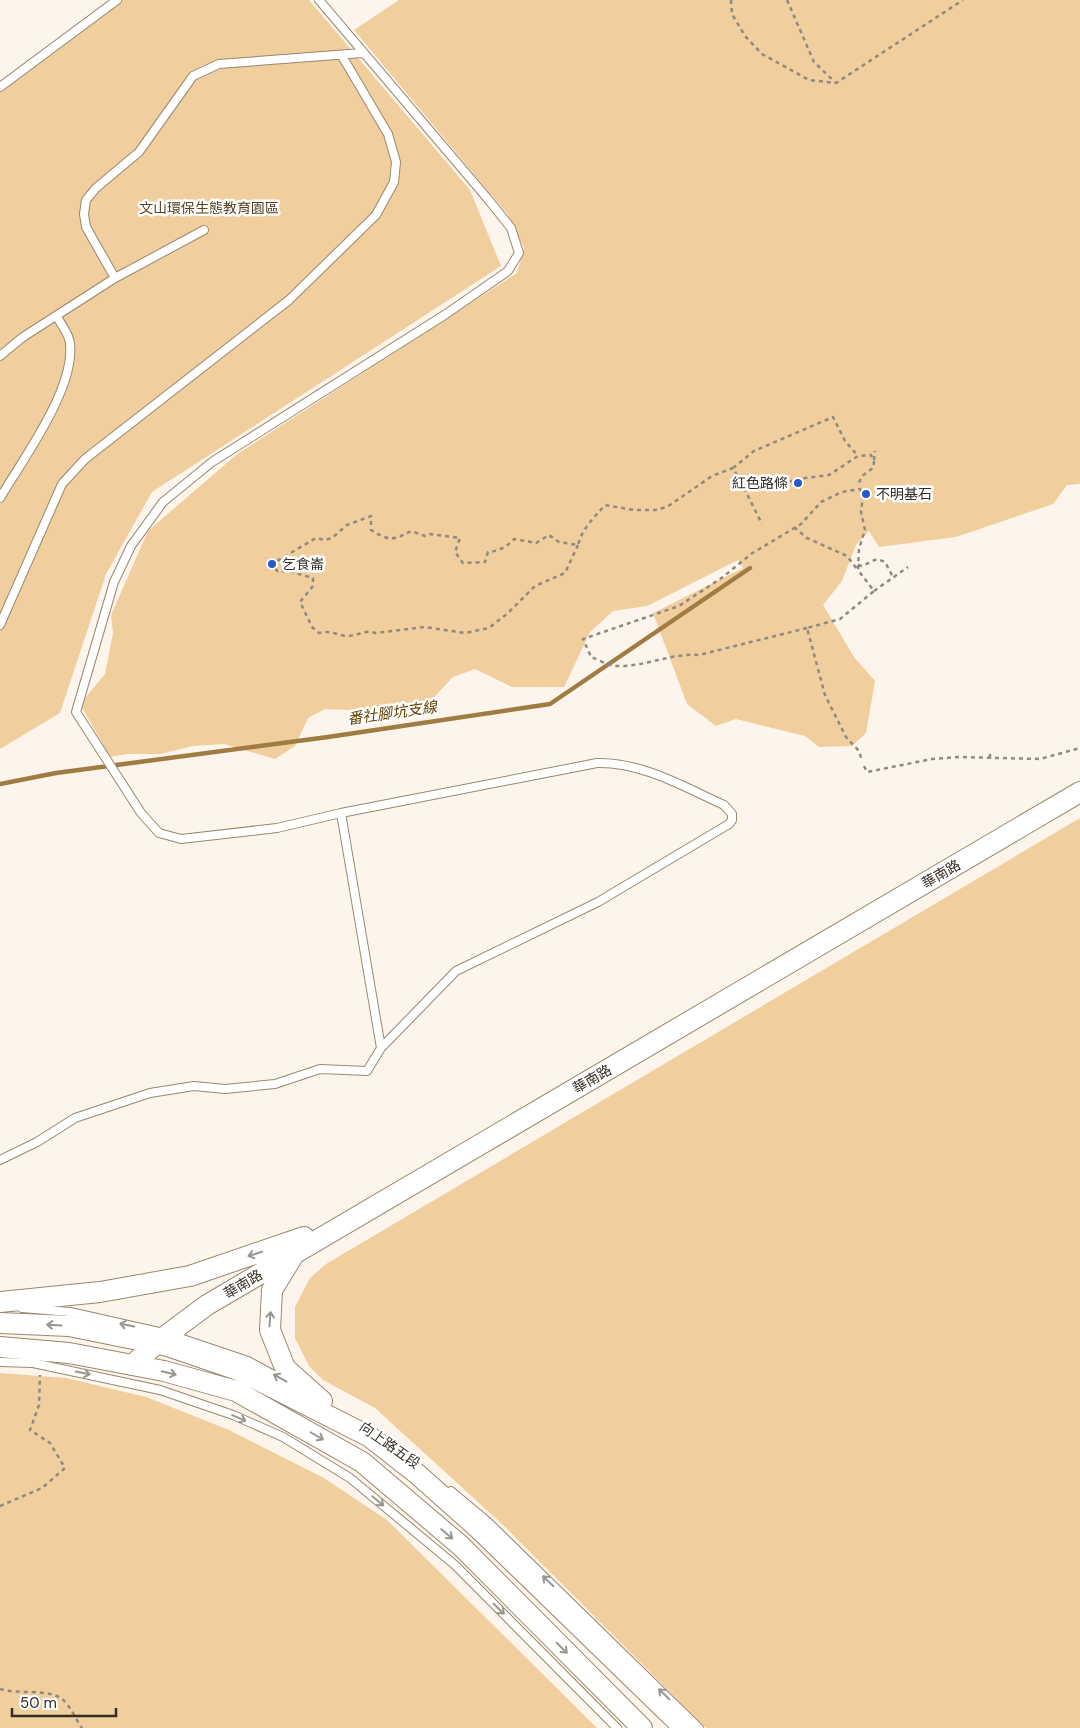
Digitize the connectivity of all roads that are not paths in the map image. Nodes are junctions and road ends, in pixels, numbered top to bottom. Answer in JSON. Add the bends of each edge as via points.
{"nodes":[{"id":1,"x":117,"y":0,"type":"edge"},
{"id":2,"x":319,"y":0,"type":"edge"},
{"id":3,"x":362,"y":53,"type":"junction"},
{"id":4,"x":342,"y":56,"type":"junction"},
{"id":5,"x":0,"y":87,"type":"edge"},
{"id":6,"x":204,"y":230,"type":"dead end"},
{"id":7,"x":115,"y":278,"type":"junction"},
{"id":8,"x":57,"y":316,"type":"junction"},
{"id":9,"x":0,"y":356,"type":"edge"},
{"id":10,"x":0,"y":498,"type":"edge"},
{"id":11,"x":0,"y":625,"type":"edge"},
{"id":12,"x":1080,"y":792,"type":"edge"},
{"id":13,"x":341,"y":813,"type":"junction"},
{"id":14,"x":381,"y":1048,"type":"junction"},
{"id":15,"x":0,"y":1160,"type":"edge"},
{"id":16,"x":366,"y":1211,"type":"junction"},
{"id":17,"x":294,"y":1253,"type":"junction"},
{"id":18,"x":0,"y":1302,"type":"edge"},
{"id":19,"x":0,"y":1307,"type":"edge"},
{"id":20,"x":0,"y":1323,"type":"edge"},
{"id":21,"x":163,"y":1339,"type":"junction"},
{"id":22,"x":0,"y":1347,"type":"edge"},
{"id":23,"x":0,"y":1362,"type":"edge"},
{"id":24,"x":123,"y":1373,"type":"junction"},
{"id":25,"x":329,"y":1406,"type":"junction"},
{"id":26,"x":424,"y":1468,"type":"dead end"},
{"id":27,"x":445,"y":1486,"type":"dead end"},
{"id":28,"x":617,"y":1728,"type":"edge"},
{"id":29,"x":642,"y":1728,"type":"edge"},
{"id":30,"x":684,"y":1728,"type":"edge"},
{"id":31,"x":699,"y":1728,"type":"edge"}],
"edges":[{"from":1,"to":5,"type":"lane"},
{"from":2,"to":3,"type":"lane"},
{"from":3,"to":4,"type":"lane"},
{"from":3,"to":13,"type":"lane","via":[[488,198],[511,228],[519,253],[508,270],[446,314],[212,462],[163,502],[131,546],[114,582],[76,712],[141,812],[159,834],[181,839],[277,828]]},
{"from":4,"to":7,"type":"lane","via":[[219,64],[193,76],[139,152],[86,200],[86,227]]},
{"from":4,"to":11,"type":"lane","via":[[388,134],[396,162],[394,182],[376,216],[289,300],[85,460],[62,484]]},
{"from":6,"to":7,"type":"lane"},
{"from":7,"to":8,"type":"lane"},
{"from":8,"to":9,"type":"lane"},
{"from":8,"to":10,"type":"lane","via":[[70,341],[66,379],[55,404]]},
{"from":12,"to":16,"type":"street","name":"華南路"},
{"from":13,"to":14,"type":"lane"},
{"from":13,"to":14,"type":"lane","via":[[579,766],[612,763],[664,778],[724,805],[732,814],[729,824],[598,902],[456,971]]},
{"from":14,"to":15,"type":"lane","via":[[367,1071],[320,1068],[275,1084],[225,1089],[194,1086],[150,1093],[75,1118]]},
{"from":16,"to":17,"type":"street","name":"華南路"},
{"from":16,"to":18,"type":"street","one_way":true,"via":[[286,1244],[190,1276],[100,1292]]},
{"from":17,"to":21,"type":"street","name":"華南路","via":[[207,1305]]},
{"from":25,"to":17,"type":"street","one_way":true,"via":[[285,1368],[270,1330],[272,1290]]},
{"from":21,"to":19,"type":"lane","name":"向上路五段","one_way":true,"via":[[70,1312]]},
{"from":21,"to":20,"type":"street","name":"向上路五段","one_way":true,"via":[[69,1326]]},
{"from":21,"to":24,"type":"street","name":"華南路"},
{"from":25,"to":21,"type":"lane","name":"向上路五段","one_way":true,"via":[[248,1360]]},
{"from":21,"to":30,"type":"street","name":"向上路五段","via":[[238,1370],[370,1437],[479,1529]]},
{"from":22,"to":24,"type":"street","via":[[69,1353]]},
{"from":23,"to":24,"type":"lane","one_way":true},
{"from":24,"to":28,"type":"lane","one_way":true,"via":[[284,1437],[350,1478],[455,1565]]},
{"from":24,"to":29,"type":"street","one_way":true,"via":[[164,1371],[236,1391],[362,1462],[461,1546]]},
{"from":25,"to":26,"type":"lane","name":"向上路五段","via":[[376,1433]]},
{"from":31,"to":27,"type":"lane","one_way":true,"via":[[488,1522]]}]}
